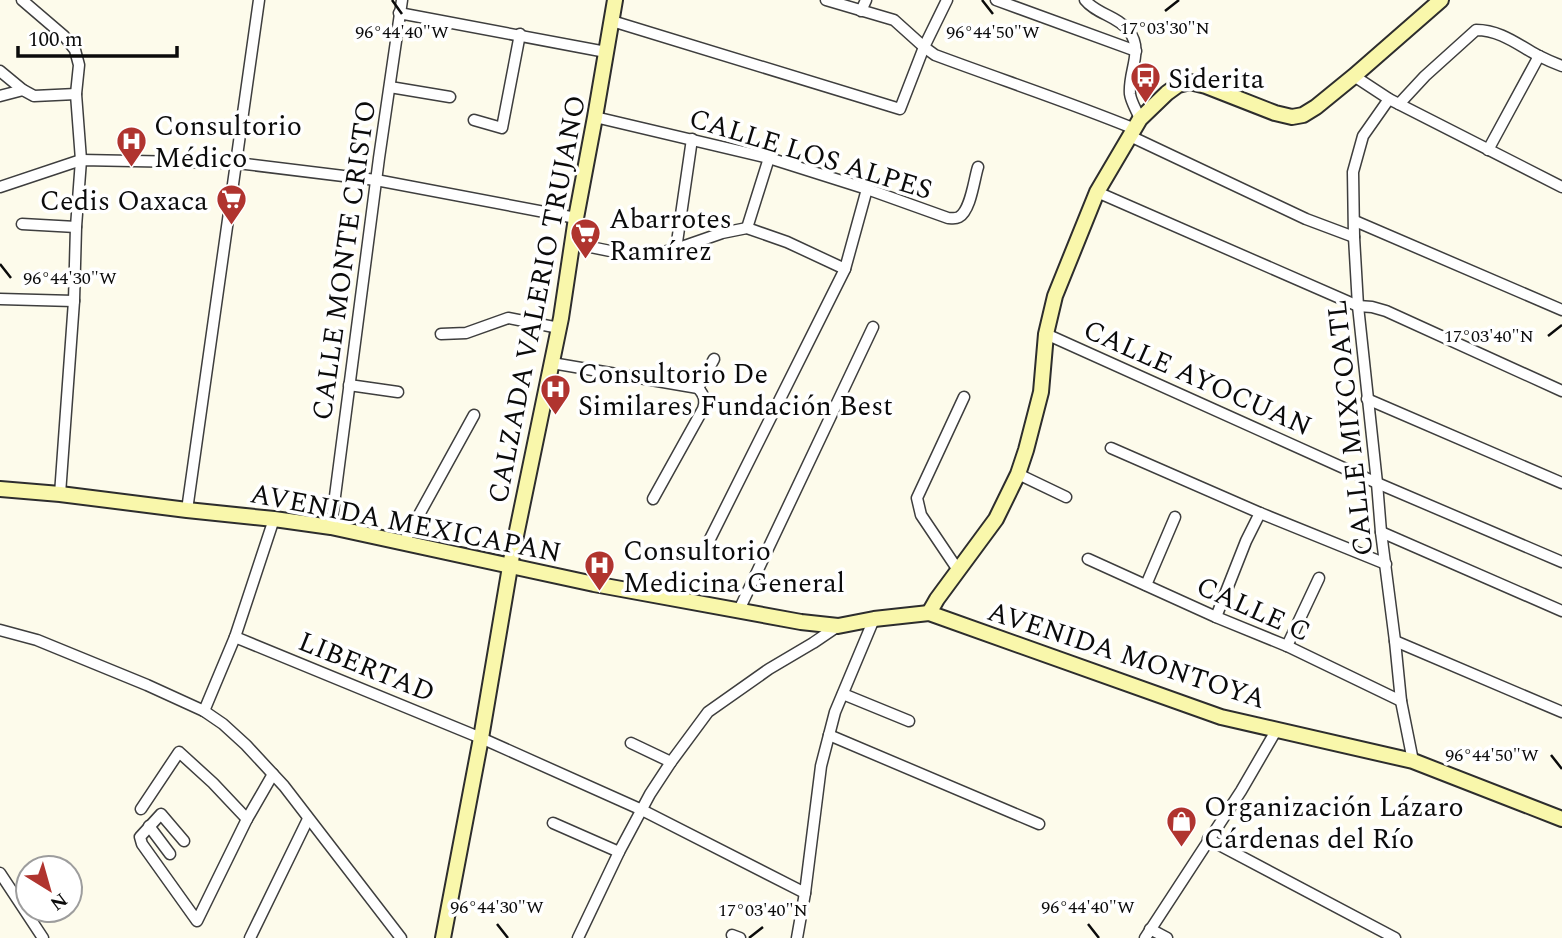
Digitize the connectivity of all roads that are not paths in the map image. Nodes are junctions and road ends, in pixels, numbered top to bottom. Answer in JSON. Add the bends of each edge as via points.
{"nodes":[{"id":1,"x":22,"y":0,"type":"edge"},
{"id":2,"x":259,"y":0,"type":"edge"},
{"id":3,"x":402,"y":0,"type":"edge"},
{"id":4,"x":615,"y":0,"type":"edge"},
{"id":5,"x":826,"y":0,"type":"edge"},
{"id":6,"x":866,"y":0,"type":"edge"},
{"id":7,"x":947,"y":0,"type":"edge"},
{"id":8,"x":996,"y":0,"type":"edge"},
{"id":9,"x":1085,"y":0,"type":"edge"},
{"id":10,"x":1441,"y":0,"type":"edge"},
{"id":11,"x":861,"y":11,"type":"junction"},
{"id":12,"x":399,"y":13,"type":"junction"},
{"id":13,"x":612,"y":22,"type":"junction"},
{"id":14,"x":520,"y":34,"type":"junction"},
{"id":15,"x":924,"y":47,"type":"junction"},
{"id":16,"x":1136,"y":51,"type":"junction"},
{"id":17,"x":606,"y":52,"type":"junction"},
{"id":18,"x":1539,"y":56,"type":"junction"},
{"id":19,"x":1562,"y":66,"type":"edge"},
{"id":20,"x":0,"y":71,"type":"edge"},
{"id":21,"x":1354,"y":76,"type":"junction"},
{"id":22,"x":390,"y":87,"type":"junction"},
{"id":23,"x":23,"y":90,"type":"junction"},
{"id":24,"x":76,"y":94,"type":"junction"},
{"id":25,"x":0,"y":96,"type":"edge"},
{"id":26,"x":450,"y":97,"type":"dead end"},
{"id":27,"x":1389,"y":99,"type":"junction"},
{"id":28,"x":1399,"y":104,"type":"junction"},
{"id":29,"x":595,"y":117,"type":"junction"},
{"id":30,"x":474,"y":120,"type":"dead end"},
{"id":31,"x":1135,"y":128,"type":"junction"},
{"id":32,"x":692,"y":139,"type":"junction"},
{"id":33,"x":1488,"y":150,"type":"junction"},
{"id":34,"x":769,"y":158,"type":"junction"},
{"id":35,"x":81,"y":160,"type":"junction"},
{"id":36,"x":237,"y":163,"type":"junction"},
{"id":37,"x":978,"y":167,"type":"dead end"},
{"id":38,"x":376,"y":180,"type":"junction"},
{"id":39,"x":0,"y":187,"type":"edge"},
{"id":40,"x":1562,"y":187,"type":"edge"},
{"id":41,"x":867,"y":189,"type":"junction"},
{"id":42,"x":1097,"y":192,"type":"junction"},
{"id":43,"x":576,"y":218,"type":"junction"},
{"id":44,"x":1354,"y":221,"type":"junction"},
{"id":45,"x":22,"y":224,"type":"dead end"},
{"id":46,"x":76,"y":227,"type":"junction"},
{"id":47,"x":747,"y":228,"type":"junction"},
{"id":48,"x":1354,"y":237,"type":"junction"},
{"id":49,"x":571,"y":243,"type":"junction"},
{"id":50,"x":676,"y":249,"type":"junction"},
{"id":51,"x":845,"y":269,"type":"junction"},
{"id":52,"x":0,"y":299,"type":"edge"},
{"id":53,"x":74,"y":301,"type":"junction"},
{"id":54,"x":1358,"y":306,"type":"junction"},
{"id":55,"x":1562,"y":310,"type":"edge"},
{"id":56,"x":873,"y":327,"type":"dead end"},
{"id":57,"x":559,"y":328,"type":"junction"},
{"id":58,"x":441,"y":334,"type":"dead end"},
{"id":59,"x":1046,"y":334,"type":"junction"},
{"id":60,"x":714,"y":359,"type":"dead end"},
{"id":61,"x":552,"y":363,"type":"junction"},
{"id":62,"x":349,"y":385,"type":"junction"},
{"id":63,"x":698,"y":388,"type":"junction"},
{"id":64,"x":1562,"y":391,"type":"edge"},
{"id":65,"x":398,"y":392,"type":"dead end"},
{"id":66,"x":964,"y":397,"type":"dead end"},
{"id":67,"x":1367,"y":399,"type":"junction"},
{"id":68,"x":474,"y":415,"type":"dead end"},
{"id":69,"x":1111,"y":448,"type":"dead end"},
{"id":70,"x":1018,"y":474,"type":"junction"},
{"id":71,"x":1377,"y":483,"type":"junction"},
{"id":72,"x":1562,"y":483,"type":"edge"},
{"id":73,"x":0,"y":489,"type":"edge"},
{"id":74,"x":60,"y":494,"type":"junction"},
{"id":75,"x":1066,"y":497,"type":"dead end"},
{"id":76,"x":653,"y":499,"type":"dead end"},
{"id":77,"x":187,"y":510,"type":"junction"},
{"id":78,"x":1261,"y":513,"type":"junction"},
{"id":79,"x":1175,"y":517,"type":"dead end"},
{"id":80,"x":274,"y":519,"type":"junction"},
{"id":81,"x":331,"y":527,"type":"junction"},
{"id":82,"x":1381,"y":532,"type":"junction"},
{"id":83,"x":709,"y":541,"type":"dead end"},
{"id":84,"x":404,"y":542,"type":"junction"},
{"id":85,"x":1088,"y":558,"type":"dead end"},
{"id":86,"x":1562,"y":562,"type":"edge"},
{"id":87,"x":1386,"y":564,"type":"junction"},
{"id":88,"x":511,"y":565,"type":"junction"},
{"id":89,"x":958,"y":570,"type":"junction"},
{"id":90,"x":1319,"y":578,"type":"dead end"},
{"id":91,"x":1146,"y":585,"type":"junction"},
{"id":92,"x":738,"y":610,"type":"junction"},
{"id":93,"x":1562,"y":611,"type":"edge"},
{"id":94,"x":929,"y":613,"type":"junction"},
{"id":95,"x":1216,"y":617,"type":"junction"},
{"id":96,"x":874,"y":619,"type":"junction"},
{"id":97,"x":838,"y":626,"type":"junction"},
{"id":98,"x":0,"y":630,"type":"edge"},
{"id":99,"x":235,"y":637,"type":"junction"},
{"id":100,"x":1395,"y":641,"type":"junction"},
{"id":101,"x":1287,"y":646,"type":"junction"},
{"id":102,"x":842,"y":694,"type":"junction"},
{"id":103,"x":1401,"y":701,"type":"junction"},
{"id":104,"x":204,"y":711,"type":"junction"},
{"id":105,"x":1562,"y":712,"type":"edge"},
{"id":106,"x":909,"y":721,"type":"dead end"},
{"id":107,"x":1277,"y":729,"type":"junction"},
{"id":108,"x":829,"y":735,"type":"junction"},
{"id":109,"x":481,"y":738,"type":"junction"},
{"id":110,"x":631,"y":743,"type":"dead end"},
{"id":111,"x":1413,"y":761,"type":"junction"},
{"id":112,"x":671,"y":762,"type":"junction"},
{"id":113,"x":273,"y":774,"type":"junction"},
{"id":114,"x":141,"y":808,"type":"dead end"},
{"id":115,"x":642,"y":810,"type":"junction"},
{"id":116,"x":247,"y":819,"type":"junction"},
{"id":117,"x":307,"y":819,"type":"junction"},
{"id":118,"x":1562,"y":819,"type":"edge"},
{"id":119,"x":553,"y":823,"type":"dead end"},
{"id":120,"x":1039,"y":824,"type":"dead end"},
{"id":121,"x":149,"y":826,"type":"junction"},
{"id":122,"x":1208,"y":839,"type":"junction"},
{"id":123,"x":184,"y":841,"type":"dead end"},
{"id":124,"x":619,"y":852,"type":"junction"},
{"id":125,"x":170,"y":854,"type":"dead end"},
{"id":126,"x":0,"y":873,"type":"edge"},
{"id":127,"x":805,"y":892,"type":"junction"},
{"id":128,"x":1148,"y":933,"type":"edge"},
{"id":129,"x":43,"y":938,"type":"edge"},
{"id":130,"x":250,"y":938,"type":"edge"},
{"id":131,"x":401,"y":938,"type":"edge"},
{"id":132,"x":443,"y":938,"type":"edge"},
{"id":133,"x":578,"y":938,"type":"edge"},
{"id":134,"x":797,"y":938,"type":"edge"},
{"id":135,"x":1167,"y":938,"type":"edge"},
{"id":136,"x":1395,"y":938,"type":"edge"}],
"edges":[{"from":1,"to":24,"type":"street","via":[[75,50],[79,65]]},
{"from":2,"to":36,"type":"street"},
{"from":3,"to":12,"type":"street","name":"CALLE MONTE CRISTO"},
{"from":4,"to":13,"type":"street","name":"CALZADA VALERIO TRUJANO"},
{"from":5,"to":11,"type":"street"},
{"from":6,"to":11,"type":"street"},
{"from":7,"to":15,"type":"street"},
{"from":8,"to":16,"type":"street"},
{"from":9,"to":16,"type":"street","via":[[1127,28]]},
{"from":10,"to":21,"type":"street"},
{"from":11,"to":15,"type":"street","via":[[894,20]]},
{"from":12,"to":14,"type":"street"},
{"from":12,"to":22,"type":"street","name":"CALLE MONTE CRISTO"},
{"from":13,"to":15,"type":"street","via":[[900,108]]},
{"from":13,"to":17,"type":"street","name":"CALZADA VALERIO TRUJANO"},
{"from":14,"to":17,"type":"street"},
{"from":14,"to":30,"type":"street","via":[[502,128]]},
{"from":15,"to":31,"type":"street","via":[[935,55]]},
{"from":16,"to":31,"type":"street","via":[[1130,96]]},
{"from":17,"to":29,"type":"street","name":"CALZADA VALERIO TRUJANO"},
{"from":18,"to":19,"type":"street"},
{"from":18,"to":28,"type":"street","via":[[1503,35],[1476,30]]},
{"from":18,"to":33,"type":"street"},
{"from":20,"to":23,"type":"street"},
{"from":21,"to":27,"type":"street"},
{"from":21,"to":31,"type":"street","via":[[1316,107],[1292,117],[1190,82],[1167,93]]},
{"from":22,"to":26,"type":"street"},
{"from":22,"to":38,"type":"street","name":"CALLE MONTE CRISTO"},
{"from":23,"to":24,"type":"street","via":[[34,96]]},
{"from":23,"to":25,"type":"street"},
{"from":24,"to":35,"type":"street"},
{"from":27,"to":28,"type":"street"},
{"from":27,"to":44,"type":"street","name":"CALLE MIXCOATL","via":[[1363,136],[1353,172]]},
{"from":28,"to":33,"type":"street"},
{"from":29,"to":32,"type":"street","name":"CALLE LOS ALPES"},
{"from":29,"to":43,"type":"street","name":"CALZADA VALERIO TRUJANO"},
{"from":31,"to":42,"type":"street"},
{"from":31,"to":48,"type":"street","via":[[1306,219]]},
{"from":32,"to":34,"type":"street","name":"CALLE LOS ALPES"},
{"from":32,"to":50,"type":"street"},
{"from":33,"to":40,"type":"street"},
{"from":34,"to":41,"type":"street","name":"CALLE LOS ALPES"},
{"from":34,"to":47,"type":"street"},
{"from":35,"to":36,"type":"street"},
{"from":35,"to":39,"type":"street"},
{"from":35,"to":46,"type":"street"},
{"from":36,"to":38,"type":"street"},
{"from":36,"to":77,"type":"street"},
{"from":37,"to":41,"type":"street","name":"CALLE LOS ALPES","via":[[968,207],[956,219]]},
{"from":38,"to":43,"type":"street"},
{"from":38,"to":62,"type":"street","name":"CALLE MONTE CRISTO"},
{"from":41,"to":51,"type":"street"},
{"from":42,"to":54,"type":"street"},
{"from":42,"to":59,"type":"street","via":[[1055,296]]},
{"from":43,"to":49,"type":"street","name":"CALZADA VALERIO TRUJANO"},
{"from":44,"to":48,"type":"street","name":"CALLE MIXCOATL"},
{"from":44,"to":55,"type":"street"},
{"from":45,"to":46,"type":"street"},
{"from":46,"to":53,"type":"street"},
{"from":47,"to":50,"type":"street"},
{"from":47,"to":51,"type":"street"},
{"from":48,"to":54,"type":"street","name":"CALLE MIXCOATL"},
{"from":49,"to":50,"type":"street","via":[[615,252],[653,254]]},
{"from":49,"to":57,"type":"street","name":"CALZADA VALERIO TRUJANO"},
{"from":51,"to":83,"type":"street"},
{"from":52,"to":53,"type":"street"},
{"from":53,"to":74,"type":"street"},
{"from":54,"to":64,"type":"street","via":[[1386,311]]},
{"from":54,"to":67,"type":"street","name":"CALLE MIXCOATL"},
{"from":56,"to":92,"type":"street"},
{"from":57,"to":58,"type":"street","via":[[508,318],[466,333]]},
{"from":57,"to":61,"type":"street","name":"CALZADA VALERIO TRUJANO"},
{"from":59,"to":70,"type":"street","via":[[1041,391]]},
{"from":59,"to":71,"type":"street","name":"CALLE AYOCUAN"},
{"from":60,"to":63,"type":"street"},
{"from":61,"to":63,"type":"street"},
{"from":61,"to":88,"type":"street","name":"CALZADA VALERIO TRUJANO"},
{"from":62,"to":65,"type":"street"},
{"from":62,"to":81,"type":"street","name":"CALLE MONTE CRISTO"},
{"from":63,"to":76,"type":"street","via":[[704,394],[704,409]]},
{"from":66,"to":89,"type":"street","via":[[917,498],[921,515]]},
{"from":67,"to":71,"type":"street","name":"CALLE MIXCOATL"},
{"from":67,"to":72,"type":"street"},
{"from":68,"to":84,"type":"street"},
{"from":69,"to":78,"type":"street"},
{"from":70,"to":75,"type":"street"},
{"from":70,"to":89,"type":"street","via":[[996,519]]},
{"from":71,"to":82,"type":"street","name":"CALLE MIXCOATL"},
{"from":71,"to":86,"type":"street","name":"CALLE AYOCUAN"},
{"from":73,"to":74,"type":"street","name":"AVENIDA MEXICAPAN"},
{"from":74,"to":77,"type":"street","name":"AVENIDA MEXICAPAN"},
{"from":77,"to":80,"type":"street","name":"AVENIDA MEXICAPAN"},
{"from":78,"to":87,"type":"street"},
{"from":78,"to":95,"type":"street"},
{"from":79,"to":91,"type":"street"},
{"from":80,"to":81,"type":"street","name":"AVENIDA MEXICAPAN"},
{"from":80,"to":99,"type":"street"},
{"from":81,"to":84,"type":"street","name":"AVENIDA MEXICAPAN"},
{"from":82,"to":87,"type":"street","name":"CALLE MIXCOATL"},
{"from":82,"to":93,"type":"street"},
{"from":84,"to":88,"type":"street","name":"AVENIDA MEXICAPAN"},
{"from":85,"to":91,"type":"street","name":"CALLE C"},
{"from":87,"to":100,"type":"street","name":"CALLE MIXCOATL"},
{"from":88,"to":92,"type":"street","name":"AVENIDA MEXICAPAN"},
{"from":88,"to":109,"type":"street","name":"CALZADA VALERIO TRUJANO"},
{"from":89,"to":94,"type":"street"},
{"from":90,"to":101,"type":"street"},
{"from":91,"to":95,"type":"street","name":"CALLE C"},
{"from":92,"to":97,"type":"street","name":"AVENIDA MEXICAPAN"},
{"from":94,"to":96,"type":"street","name":"AVENIDA MONTOYA"},
{"from":94,"to":107,"type":"street","name":"AVENIDA MONTOYA","via":[[1221,717]]},
{"from":95,"to":101,"type":"street","name":"CALLE C"},
{"from":96,"to":97,"type":"street","name":"AVENIDA MONTOYA"},
{"from":96,"to":102,"type":"street"},
{"from":97,"to":112,"type":"street","via":[[708,712]]},
{"from":98,"to":104,"type":"street","via":[[37,640]]},
{"from":99,"to":104,"type":"street"},
{"from":99,"to":109,"type":"street","name":"LIBERTAD"},
{"from":100,"to":103,"type":"street","name":"CALLE MIXCOATL"},
{"from":100,"to":105,"type":"street"},
{"from":101,"to":103,"type":"street","name":"CALLE C"},
{"from":102,"to":106,"type":"street"},
{"from":102,"to":108,"type":"street"},
{"from":103,"to":111,"type":"street","name":"CALLE MIXCOATL"},
{"from":104,"to":113,"type":"street"},
{"from":107,"to":111,"type":"street","name":"AVENIDA MONTOYA"},
{"from":107,"to":122,"type":"street"},
{"from":108,"to":120,"type":"street"},
{"from":108,"to":127,"type":"street"},
{"from":109,"to":115,"type":"street","name":"LIBERTAD"},
{"from":109,"to":132,"type":"street","name":"CALZADA VALERIO TRUJANO"},
{"from":110,"to":112,"type":"street"},
{"from":111,"to":118,"type":"street","name":"AVENIDA MONTOYA"},
{"from":112,"to":115,"type":"street"},
{"from":113,"to":116,"type":"street"},
{"from":113,"to":117,"type":"street"},
{"from":114,"to":116,"type":"street","via":[[179,752]]},
{"from":115,"to":124,"type":"street"},
{"from":115,"to":127,"type":"street","name":"LIBERTAD"},
{"from":116,"to":121,"type":"street","via":[[197,921],[142,844],[140,837]]},
{"from":117,"to":130,"type":"street"},
{"from":117,"to":131,"type":"street"},
{"from":119,"to":124,"type":"street"},
{"from":121,"to":123,"type":"street","via":[[161,814]]},
{"from":121,"to":125,"type":"street"},
{"from":122,"to":128,"type":"street"},
{"from":122,"to":136,"type":"street"},
{"from":124,"to":133,"type":"street"},
{"from":126,"to":129,"type":"street"},
{"from":127,"to":134,"type":"street"},
{"from":128,"to":135,"type":"street"}]}
